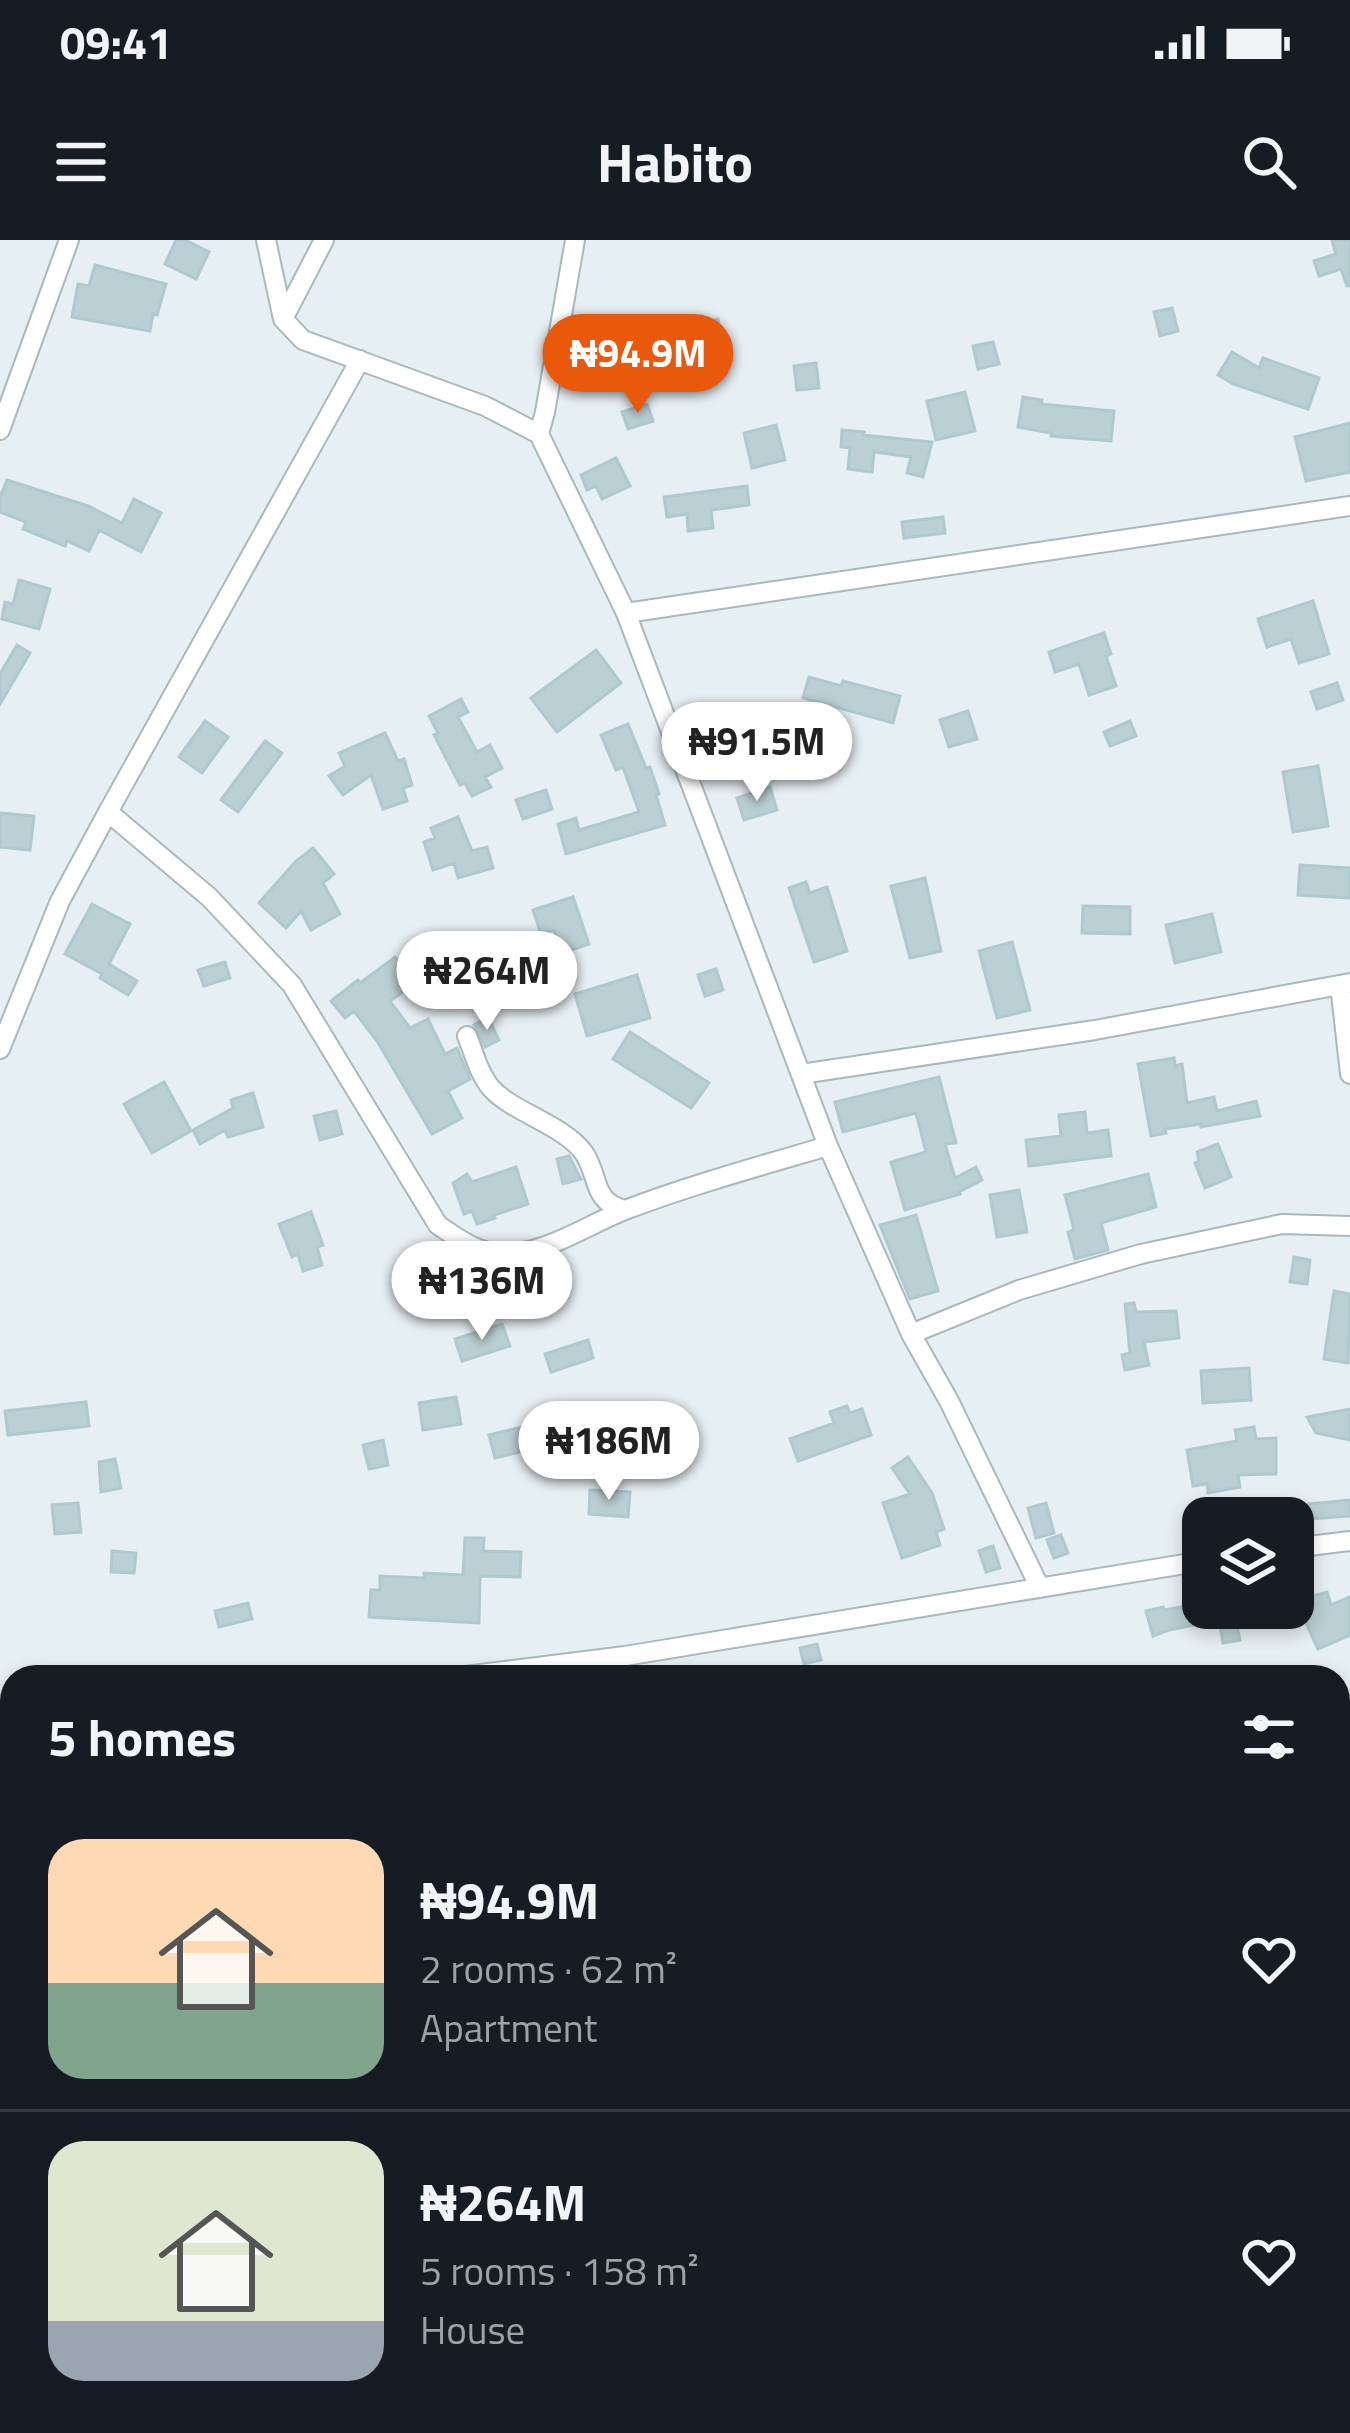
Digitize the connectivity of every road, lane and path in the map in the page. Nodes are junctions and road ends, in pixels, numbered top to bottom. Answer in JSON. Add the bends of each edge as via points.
{"nodes":[{"id":1,"x":69,"y":240,"type":"edge"},
{"id":2,"x":266,"y":240,"type":"edge"},
{"id":3,"x":324,"y":240,"type":"edge"},
{"id":4,"x":574,"y":240,"type":"edge"},
{"id":5,"x":283,"y":319,"type":"junction"},
{"id":6,"x":360,"y":360,"type":"junction"},
{"id":7,"x":0,"y":430,"type":"edge"},
{"id":8,"x":538,"y":434,"type":"junction"},
{"id":9,"x":1350,"y":506,"type":"edge"},
{"id":10,"x":626,"y":613,"type":"junction"},
{"id":11,"x":108,"y":812,"type":"junction"},
{"id":12,"x":1345,"y":984,"type":"edge"},
{"id":13,"x":467,"y":1036,"type":"dead end"},
{"id":14,"x":0,"y":1048,"type":"edge"},
{"id":15,"x":801,"y":1074,"type":"junction"},
{"id":16,"x":1350,"y":1074,"type":"edge"},
{"id":17,"x":827,"y":1146,"type":"junction"},
{"id":18,"x":625,"y":1210,"type":"junction"},
{"id":19,"x":1350,"y":1226,"type":"edge"},
{"id":20,"x":911,"y":1334,"type":"junction"},
{"id":21,"x":1350,"y":1541,"type":"edge"},
{"id":22,"x":1314,"y":1545,"type":"edge"},
{"id":23,"x":1182,"y":1565,"type":"edge"},
{"id":24,"x":1040,"y":1588,"type":"junction"},
{"id":25,"x":553,"y":1665,"type":"edge"}],
"edges":[{"from":1,"to":7,"type":"street"},
{"from":2,"to":5,"type":"street"},
{"from":3,"to":5,"type":"street"},
{"from":4,"to":8,"type":"street"},
{"from":5,"to":6,"type":"street","via":[[303,340]]},
{"from":6,"to":8,"type":"street"},
{"from":6,"to":11,"type":"street"},
{"from":8,"to":10,"type":"street"},
{"from":9,"to":10,"type":"street"},
{"from":10,"to":15,"type":"street"},
{"from":11,"to":14,"type":"street","via":[[60,901]]},
{"from":11,"to":18,"type":"street","via":[[209,897],[292,985],[438,1225],[472,1248],[505,1254]]},
{"from":12,"to":15,"type":"street"},
{"from":12,"to":16,"type":"street"},
{"from":13,"to":18,"type":"street","via":[[492,1089],[583,1151],[601,1196]]},
{"from":15,"to":17,"type":"street"},
{"from":17,"to":18,"type":"street"},
{"from":17,"to":20,"type":"street"},
{"from":19,"to":20,"type":"street","via":[[1282,1224],[1141,1254],[1019,1290]]},
{"from":20,"to":24,"type":"street"},
{"from":21,"to":22,"type":"street"},
{"from":23,"to":24,"type":"street"},
{"from":24,"to":25,"type":"street"}]}
